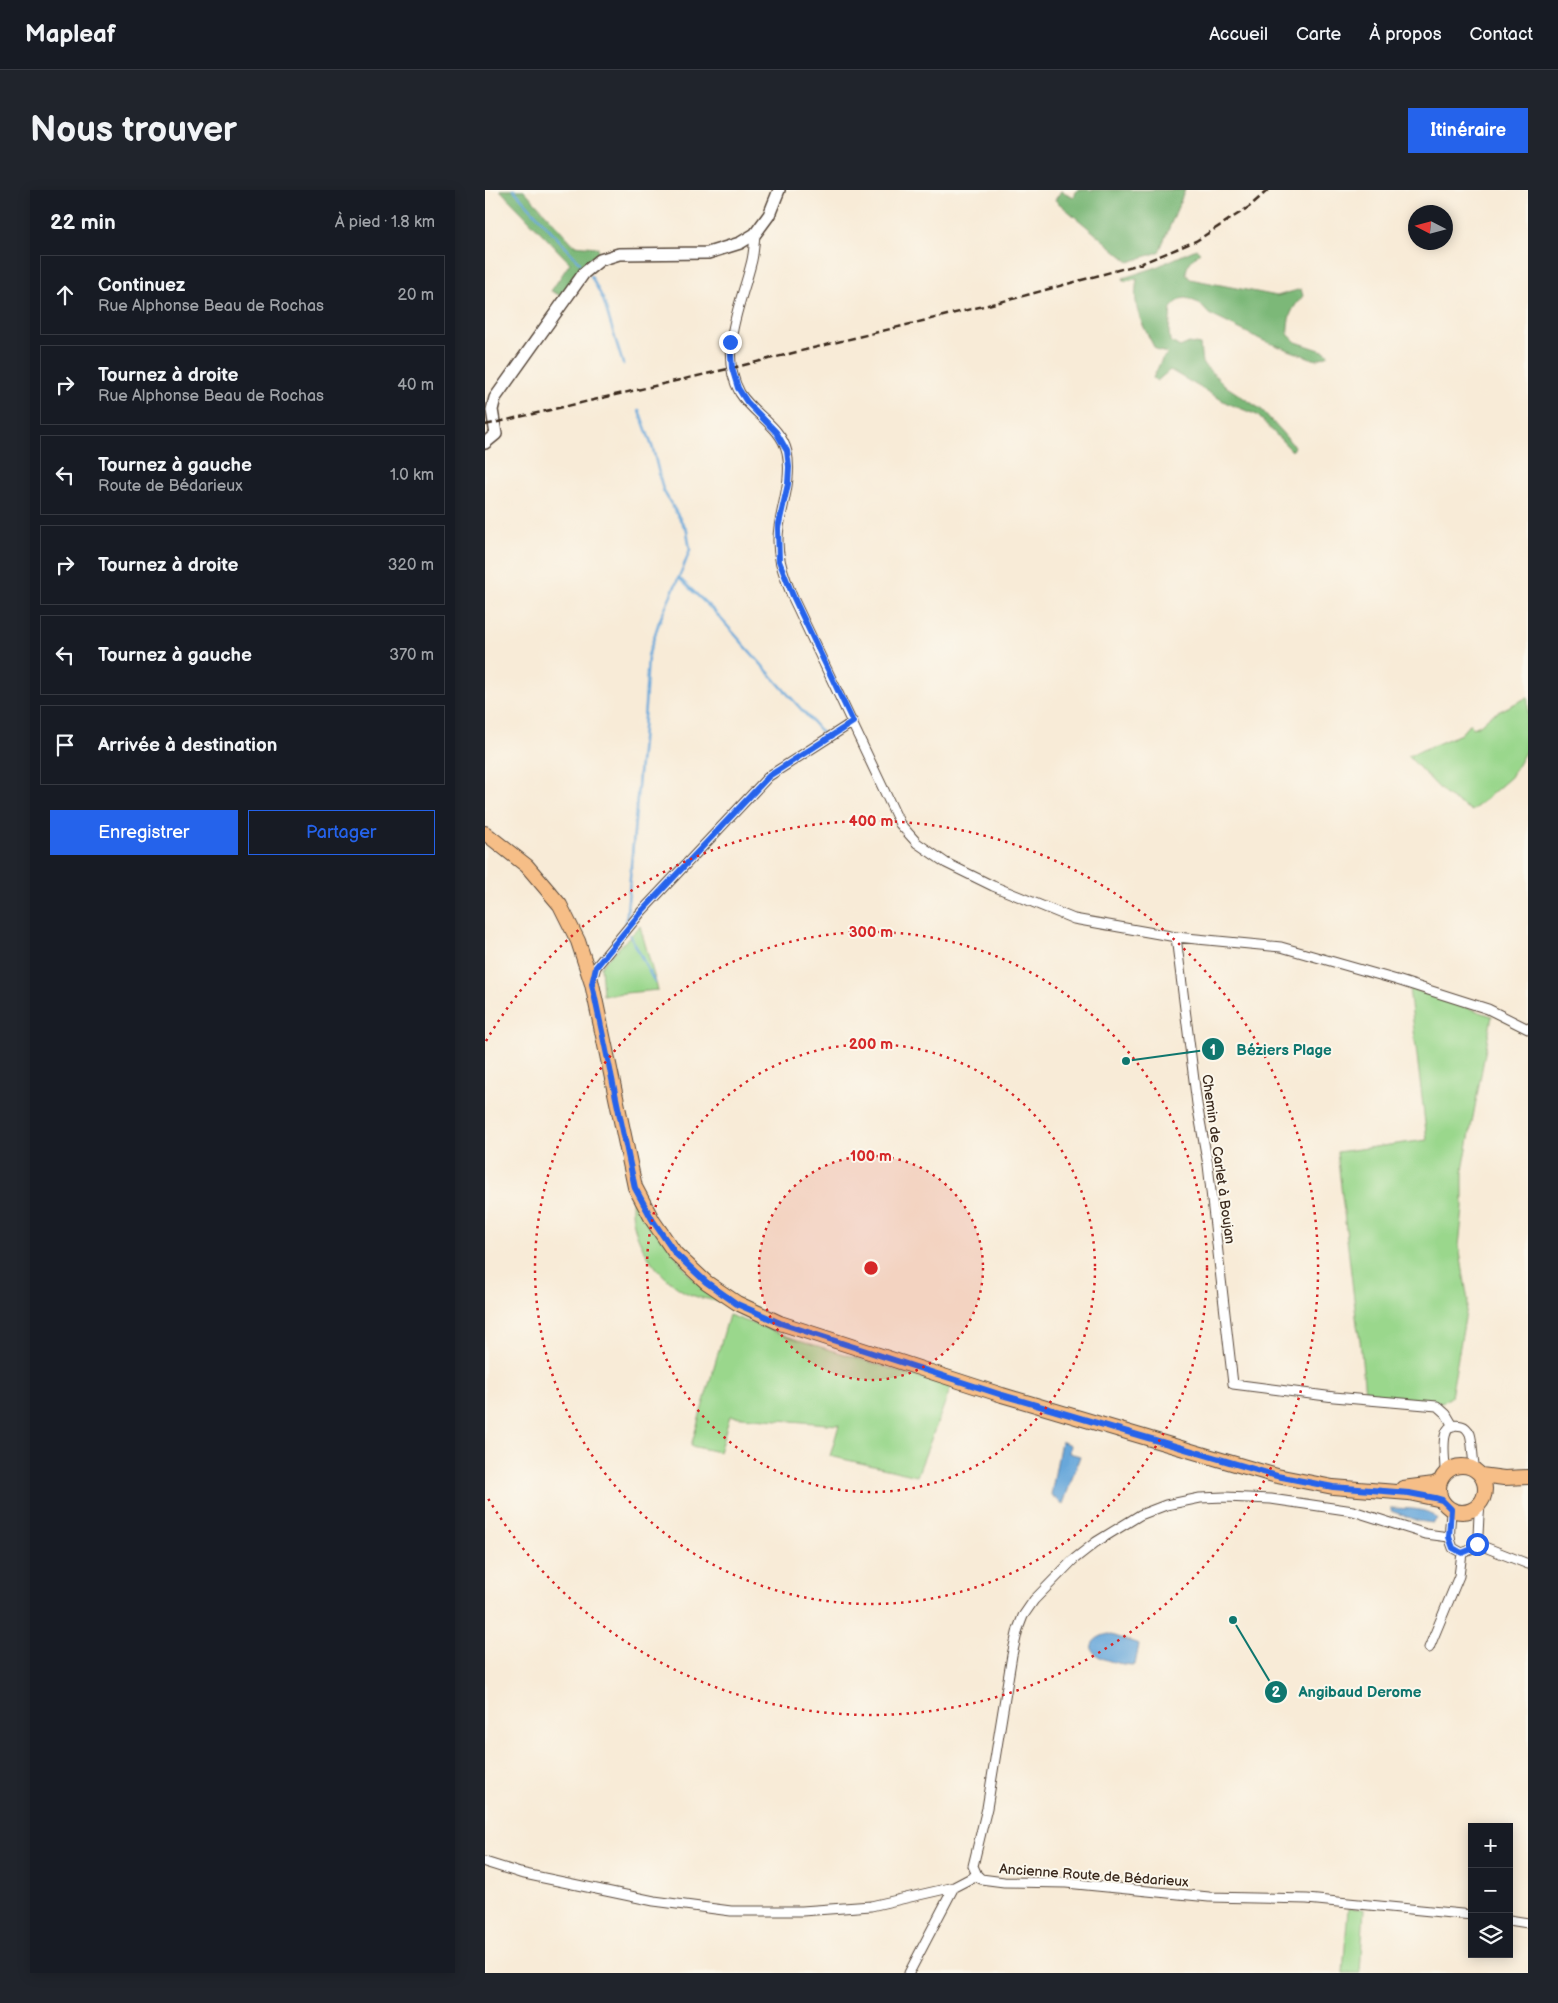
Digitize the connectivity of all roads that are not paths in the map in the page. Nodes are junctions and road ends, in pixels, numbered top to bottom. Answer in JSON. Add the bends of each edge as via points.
{"nodes":[{"id":1,"x":779,"y":190,"type":"edge"},
{"id":2,"x":755,"y":234,"type":"junction"},
{"id":3,"x":488,"y":410,"type":"edge"},
{"id":4,"x":485,"y":443,"type":"edge"},
{"id":5,"x":853,"y":722,"type":"junction"},
{"id":6,"x":485,"y":833,"type":"edge"},
{"id":7,"x":1176,"y":937,"type":"junction"},
{"id":8,"x":592,"y":984,"type":"junction"},
{"id":9,"x":1528,"y":1029,"type":"edge"},
{"id":10,"x":1453,"y":1426,"type":"junction"},
{"id":11,"x":1478,"y":1472,"type":"junction"},
{"id":12,"x":1443,"y":1477,"type":"junction"},
{"id":13,"x":1528,"y":1477,"type":"edge"},
{"id":14,"x":1383,"y":1490,"type":"junction"},
{"id":15,"x":1483,"y":1498,"type":"junction"},
{"id":16,"x":1446,"y":1504,"type":"junction"},
{"id":17,"x":1449,"y":1537,"type":"junction"},
{"id":18,"x":1477,"y":1544,"type":"junction"},
{"id":19,"x":1462,"y":1553,"type":"junction"},
{"id":20,"x":1528,"y":1564,"type":"edge"},
{"id":21,"x":1429,"y":1648,"type":"dead end"},
{"id":22,"x":485,"y":1862,"type":"edge"},
{"id":23,"x":977,"y":1875,"type":"junction"},
{"id":24,"x":954,"y":1887,"type":"junction"},
{"id":25,"x":1468,"y":1915,"type":"edge"},
{"id":26,"x":1513,"y":1921,"type":"edge"},
{"id":27,"x":1528,"y":1924,"type":"edge"},
{"id":28,"x":909,"y":1973,"type":"edge"}],
"edges":[{"from":1,"to":2,"type":"street","via":[[769,215]]},
{"from":2,"to":3,"type":"street","via":[[741,243],[708,252],[619,254],[599,260],[584,273]]},
{"from":2,"to":5,"type":"street","via":[[751,263],[730,342],[732,368],[743,397],[776,432],[787,451],[788,484],[778,528],[779,561]]},
{"from":3,"to":4,"type":"street","via":[[496,434]]},
{"from":5,"to":7,"type":"street","via":[[900,824],[917,843],[946,863],[1074,919]]},
{"from":5,"to":8,"type":"street","via":[[769,776],[643,910],[596,967]]},
{"from":6,"to":8,"type":"main road","via":[[527,866],[560,905],[578,941]]},
{"from":7,"to":9,"type":"street","via":[[1281,947],[1487,1009]]},
{"from":7,"to":10,"type":"street","name":"Chemin de Carlet à Boujan","via":[[1208,1165],[1233,1384],[1437,1406],[1447,1414]]},
{"from":8,"to":14,"type":"main road","via":[[635,1188],[675,1253],[706,1282],[737,1304],[780,1323],[1002,1395],[1269,1474],[1333,1487]]},
{"from":10,"to":11,"type":"street","via":[[1462,1426],[1469,1432],[1471,1456]]},
{"from":10,"to":12,"type":"street","via":[[1444,1438]]},
{"from":11,"to":12,"type":"main road","via":[[1462,1465],[1450,1469]]},
{"from":11,"to":13,"type":"main road","via":[[1504,1478]]},
{"from":11,"to":15,"type":"main road","via":[[1484,1481]]},
{"from":12,"to":14,"type":"main road","via":[[1434,1484]]},
{"from":12,"to":16,"type":"main road","via":[[1439,1494]]},
{"from":13,"to":15,"type":"main road","via":[[1495,1487]]},
{"from":14,"to":16,"type":"main road","via":[[1409,1493]]},
{"from":15,"to":16,"type":"main road","via":[[1471,1511],[1457,1512]]},
{"from":15,"to":18,"type":"street","via":[[1478,1512]]},
{"from":16,"to":17,"type":"street"},
{"from":17,"to":19,"type":"street","via":[[1453,1548]]},
{"from":17,"to":23,"type":"street","via":[[1426,1534],[1353,1510],[1271,1499],[1225,1497],[1166,1505],[1140,1515],[1096,1542],[1073,1560],[1034,1600],[1018,1629],[987,1808],[974,1858]]},
{"from":18,"to":19,"type":"street"},
{"from":18,"to":20,"type":"street"},
{"from":19,"to":21,"type":"street","via":[[1459,1576]]},
{"from":22,"to":24,"type":"street","via":[[520,1873],[654,1901],[731,1911],[802,1911],[871,1906]]},
{"from":23,"to":24,"type":"street"},
{"from":23,"to":25,"type":"street","name":"Ancienne Route de Bédarieux","via":[[987,1881],[1075,1884],[1209,1897],[1307,1899]]},
{"from":24,"to":28,"type":"street"},
{"from":26,"to":27,"type":"street"}]}
